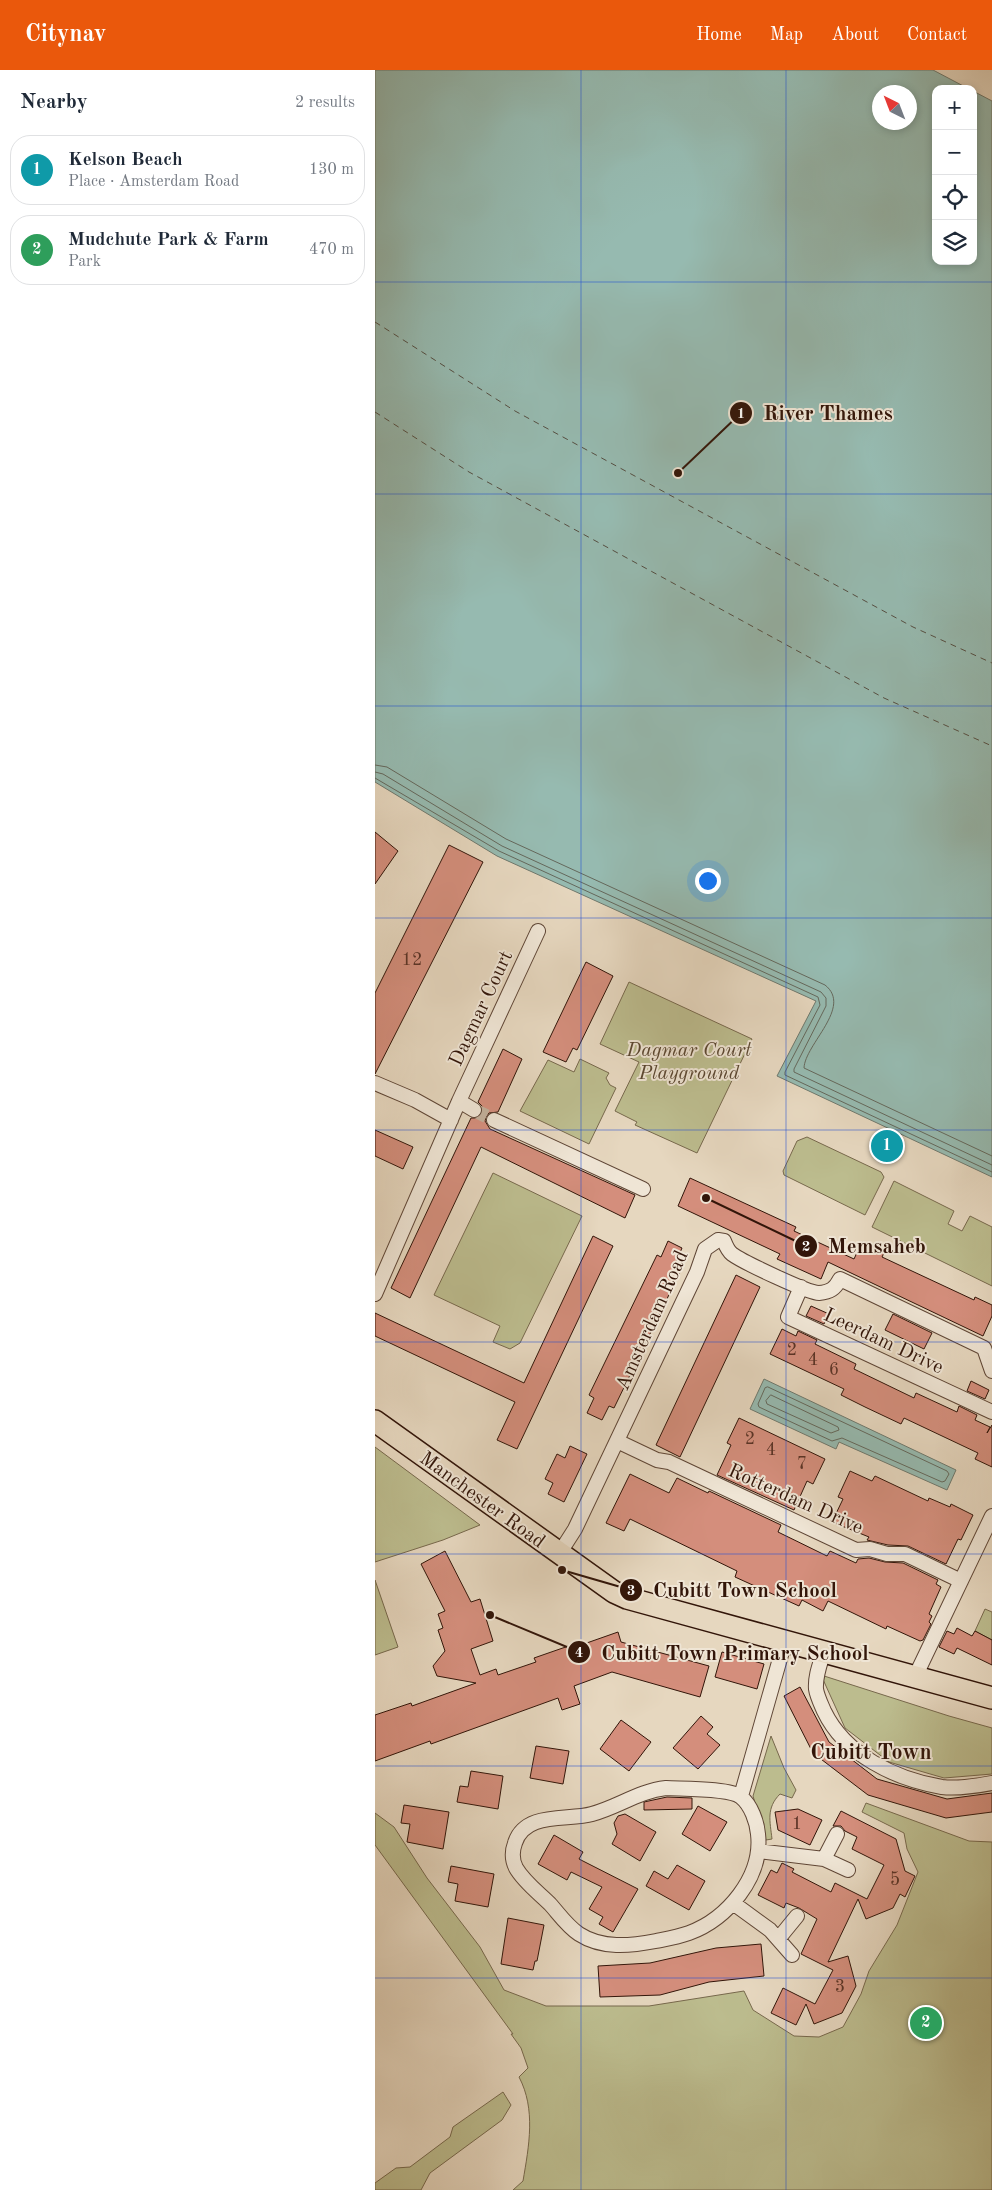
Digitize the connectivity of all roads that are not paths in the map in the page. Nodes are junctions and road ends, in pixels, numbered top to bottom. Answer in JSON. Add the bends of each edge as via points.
{"nodes":[{"id":1,"x":538,"y":931,"type":"dead end"},
{"id":2,"x":375,"y":1082,"type":"edge"},
{"id":3,"x":459,"y":1101,"type":"junction"},
{"id":4,"x":474,"y":1110,"type":"tunnel mouth"},
{"id":5,"x":451,"y":1120,"type":"junction"},
{"id":6,"x":494,"y":1120,"type":"tunnel mouth"},
{"id":7,"x":643,"y":1189,"type":"dead end"},
{"id":8,"x":801,"y":1288,"type":"junction"},
{"id":9,"x":375,"y":1294,"type":"edge"},
{"id":10,"x":992,"y":1371,"type":"edge"},
{"id":11,"x":992,"y":1412,"type":"edge"},
{"id":12,"x":375,"y":1421,"type":"edge"},
{"id":13,"x":617,"y":1441,"type":"junction"},
{"id":14,"x":992,"y":1516,"type":"edge"},
{"id":15,"x":559,"y":1554,"type":"junction"},
{"id":16,"x":961,"y":1580,"type":"junction"},
{"id":17,"x":785,"y":1641,"type":"junction"},
{"id":18,"x":824,"y":1652,"type":"junction"},
{"id":19,"x":915,"y":1677,"type":"junction"},
{"id":20,"x":992,"y":1698,"type":"edge"},
{"id":21,"x":992,"y":1783,"type":"edge"},
{"id":22,"x":741,"y":1796,"type":"junction"},
{"id":23,"x":837,"y":1834,"type":"dead end"},
{"id":24,"x":758,"y":1852,"type":"junction"},
{"id":25,"x":824,"y":1859,"type":"junction"},
{"id":26,"x":848,"y":1870,"type":"dead end"},
{"id":27,"x":733,"y":1903,"type":"junction"},
{"id":28,"x":797,"y":1916,"type":"dead end"},
{"id":29,"x":779,"y":1938,"type":"junction"},
{"id":30,"x":792,"y":1955,"type":"dead end"}],
"edges":[{"from":1,"to":3,"type":"street","name":"Dagmar Court"},
{"from":2,"to":5,"type":"street"},
{"from":3,"to":4,"type":"street"},
{"from":3,"to":5,"type":"street","name":"Dagmar Court"},
{"from":5,"to":9,"type":"street","name":"Dagmar Court"},
{"from":6,"to":7,"type":"street"},
{"from":8,"to":10,"type":"street","name":"Amsterdam Road","via":[[816,1293],[829,1292],[840,1279],[984,1348]]},
{"from":8,"to":11,"type":"street","name":"Leerdam Drive","via":[[788,1318]]},
{"from":8,"to":13,"type":"street","name":"Amsterdam Road","via":[[733,1255],[724,1241],[711,1243],[705,1249]]},
{"from":12,"to":15,"type":"main road","name":"Manchester Road"},
{"from":13,"to":15,"type":"street","name":"Amsterdam Road","via":[[575,1529]]},
{"from":13,"to":16,"type":"street","name":"Rotterdam Drive","via":[[856,1550],[905,1554]]},
{"from":14,"to":16,"type":"street"},
{"from":15,"to":17,"type":"main road","name":"Manchester Road","via":[[600,1584],[627,1598]]},
{"from":16,"to":19,"type":"street"},
{"from":17,"to":18,"type":"main road","name":"Manchester Road"},
{"from":17,"to":22,"type":"street"},
{"from":18,"to":19,"type":"main road","name":"Manchester Road"},
{"from":18,"to":21,"type":"street","via":[[816,1677],[816,1691],[837,1734],[860,1754],[885,1770],[944,1787]]},
{"from":19,"to":20,"type":"main road","name":"Manchester Road"},
{"from":22,"to":24,"type":"street","via":[[754,1819]]},
{"from":22,"to":27,"type":"street","via":[[667,1788],[653,1790],[591,1815],[535,1822],[519,1834],[513,1856],[521,1876],[568,1925],[579,1934],[599,1942],[626,1946],[689,1933],[710,1922]]},
{"from":23,"to":25,"type":"street"},
{"from":24,"to":25,"type":"street"},
{"from":24,"to":27,"type":"street","via":[[745,1887]]},
{"from":25,"to":26,"type":"street"},
{"from":27,"to":29,"type":"street"},
{"from":28,"to":29,"type":"street"},
{"from":29,"to":30,"type":"street"}]}
